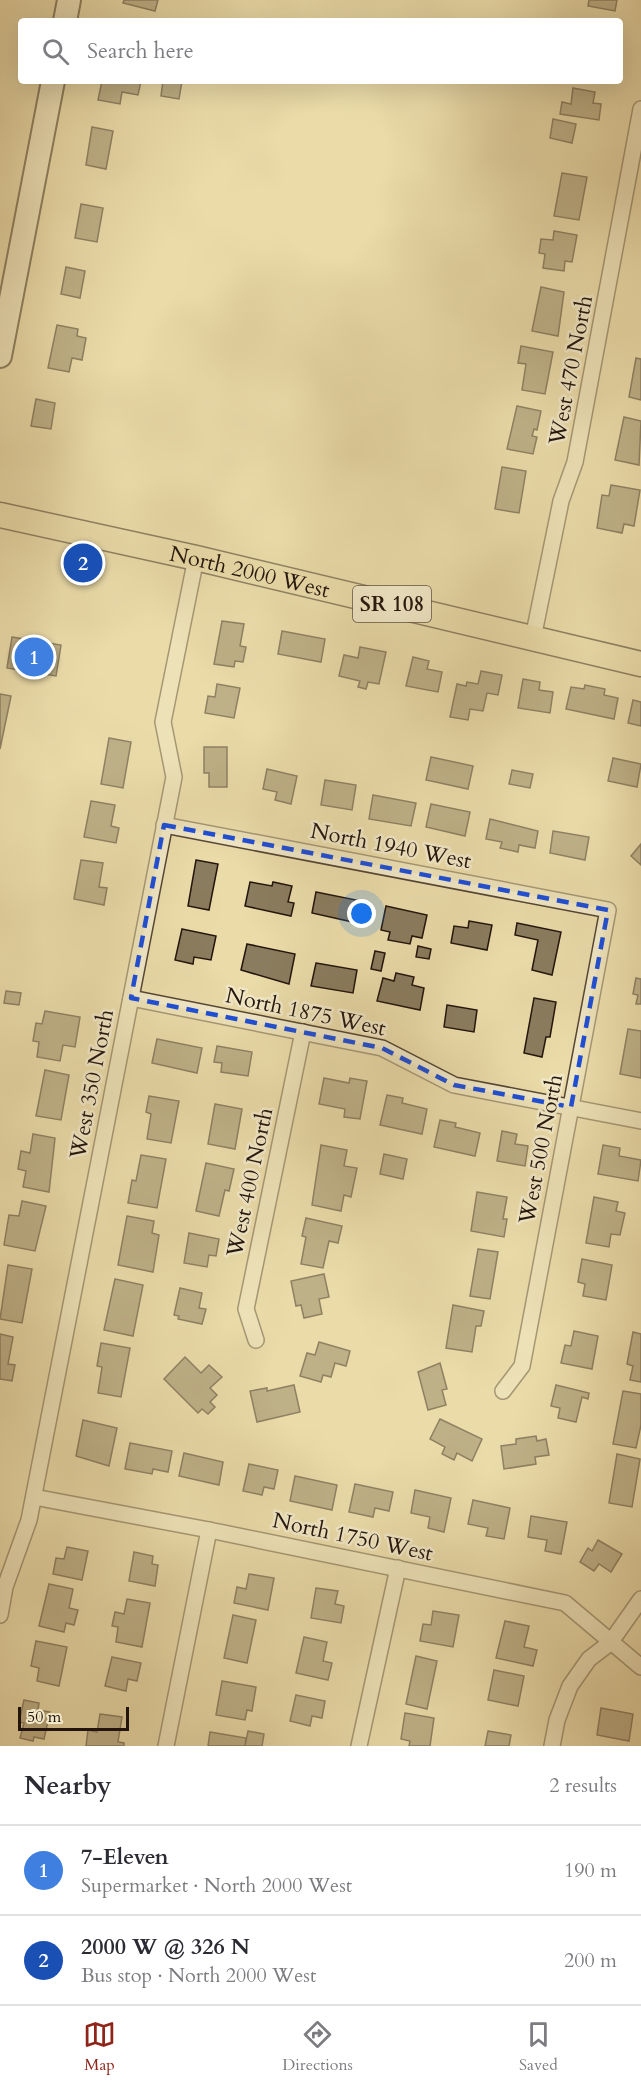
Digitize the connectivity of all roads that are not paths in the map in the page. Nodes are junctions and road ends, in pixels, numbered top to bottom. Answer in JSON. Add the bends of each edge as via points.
{"nodes":[{"id":1,"x":69,"y":0,"type":"edge"},
{"id":2,"x":66,"y":18,"type":"edge"},
{"id":3,"x":52,"y":84,"type":"edge"},
{"id":4,"x":641,"y":109,"type":"edge"},
{"id":5,"x":0,"y":356,"type":"edge"},
{"id":6,"x":0,"y":515,"type":"edge"},
{"id":7,"x":196,"y":558,"type":"junction"},
{"id":8,"x":533,"y":638,"type":"junction"},
{"id":9,"x":641,"y":664,"type":"edge"},
{"id":10,"x":165,"y":825,"type":"junction"},
{"id":11,"x":608,"y":910,"type":"joint"},
{"id":12,"x":131,"y":998,"type":"junction"},
{"id":13,"x":303,"y":1032,"type":"junction"},
{"id":14,"x":571,"y":1107,"type":"junction"},
{"id":15,"x":641,"y":1121,"type":"edge"},
{"id":16,"x":256,"y":1340,"type":"dead end"},
{"id":17,"x":503,"y":1391,"type":"dead end"},
{"id":18,"x":34,"y":1497,"type":"junction"},
{"id":19,"x":208,"y":1530,"type":"junction"},
{"id":20,"x":398,"y":1568,"type":"junction"},
{"id":21,"x":641,"y":1599,"type":"edge"},
{"id":22,"x":0,"y":1615,"type":"edge"},
{"id":23,"x":610,"y":1643,"type":"junction"},
{"id":24,"x":641,"y":1667,"type":"edge"},
{"id":25,"x":166,"y":1746,"type":"edge"},
{"id":26,"x":360,"y":1746,"type":"edge"},
{"id":27,"x":552,"y":1746,"type":"edge"}],
"edges":[{"from":1,"to":2,"type":"main road"},
{"from":3,"to":5,"type":"main road"},
{"from":4,"to":8,"type":"street","name":"West 470 North","via":[[575,462],[561,501]]},
{"from":6,"to":7,"type":"main road","name":"North 2000 West","number":"SR 108"},
{"from":7,"to":8,"type":"main road","name":"North 2000 West","number":"SR 108"},
{"from":7,"to":10,"type":"street","name":"West 350 North","via":[[164,722],[174,777]]},
{"from":8,"to":9,"type":"main road","name":"North 2000 West","number":"SR 108"},
{"from":10,"to":11,"type":"street","name":"North 1940 West"},
{"from":10,"to":12,"type":"street","name":"West 350 North"},
{"from":11,"to":14,"type":"street","name":"West 500 North"},
{"from":12,"to":13,"type":"street","name":"North 1875 West"},
{"from":12,"to":18,"type":"street","name":"West 350 North"},
{"from":13,"to":14,"type":"street","name":"North 1875 West","via":[[382,1048],[454,1085]]},
{"from":13,"to":16,"type":"street","name":"West 400 North","via":[[246,1309]]},
{"from":14,"to":15,"type":"street","name":"North 1875 West"},
{"from":14,"to":17,"type":"street","name":"West 500 North","via":[[522,1366]]},
{"from":18,"to":19,"type":"street","name":"North 1750 West"},
{"from":18,"to":22,"type":"street","name":"West 350 North"},
{"from":19,"to":20,"type":"street","name":"North 1750 West"},
{"from":19,"to":25,"type":"street"},
{"from":20,"to":23,"type":"street","name":"North 1750 West","via":[[565,1603]]},
{"from":20,"to":26,"type":"street"},
{"from":21,"to":23,"type":"street"},
{"from":23,"to":24,"type":"street","name":"North 1750 West"},
{"from":23,"to":27,"type":"street","via":[[589,1659],[570,1686]]}]}
